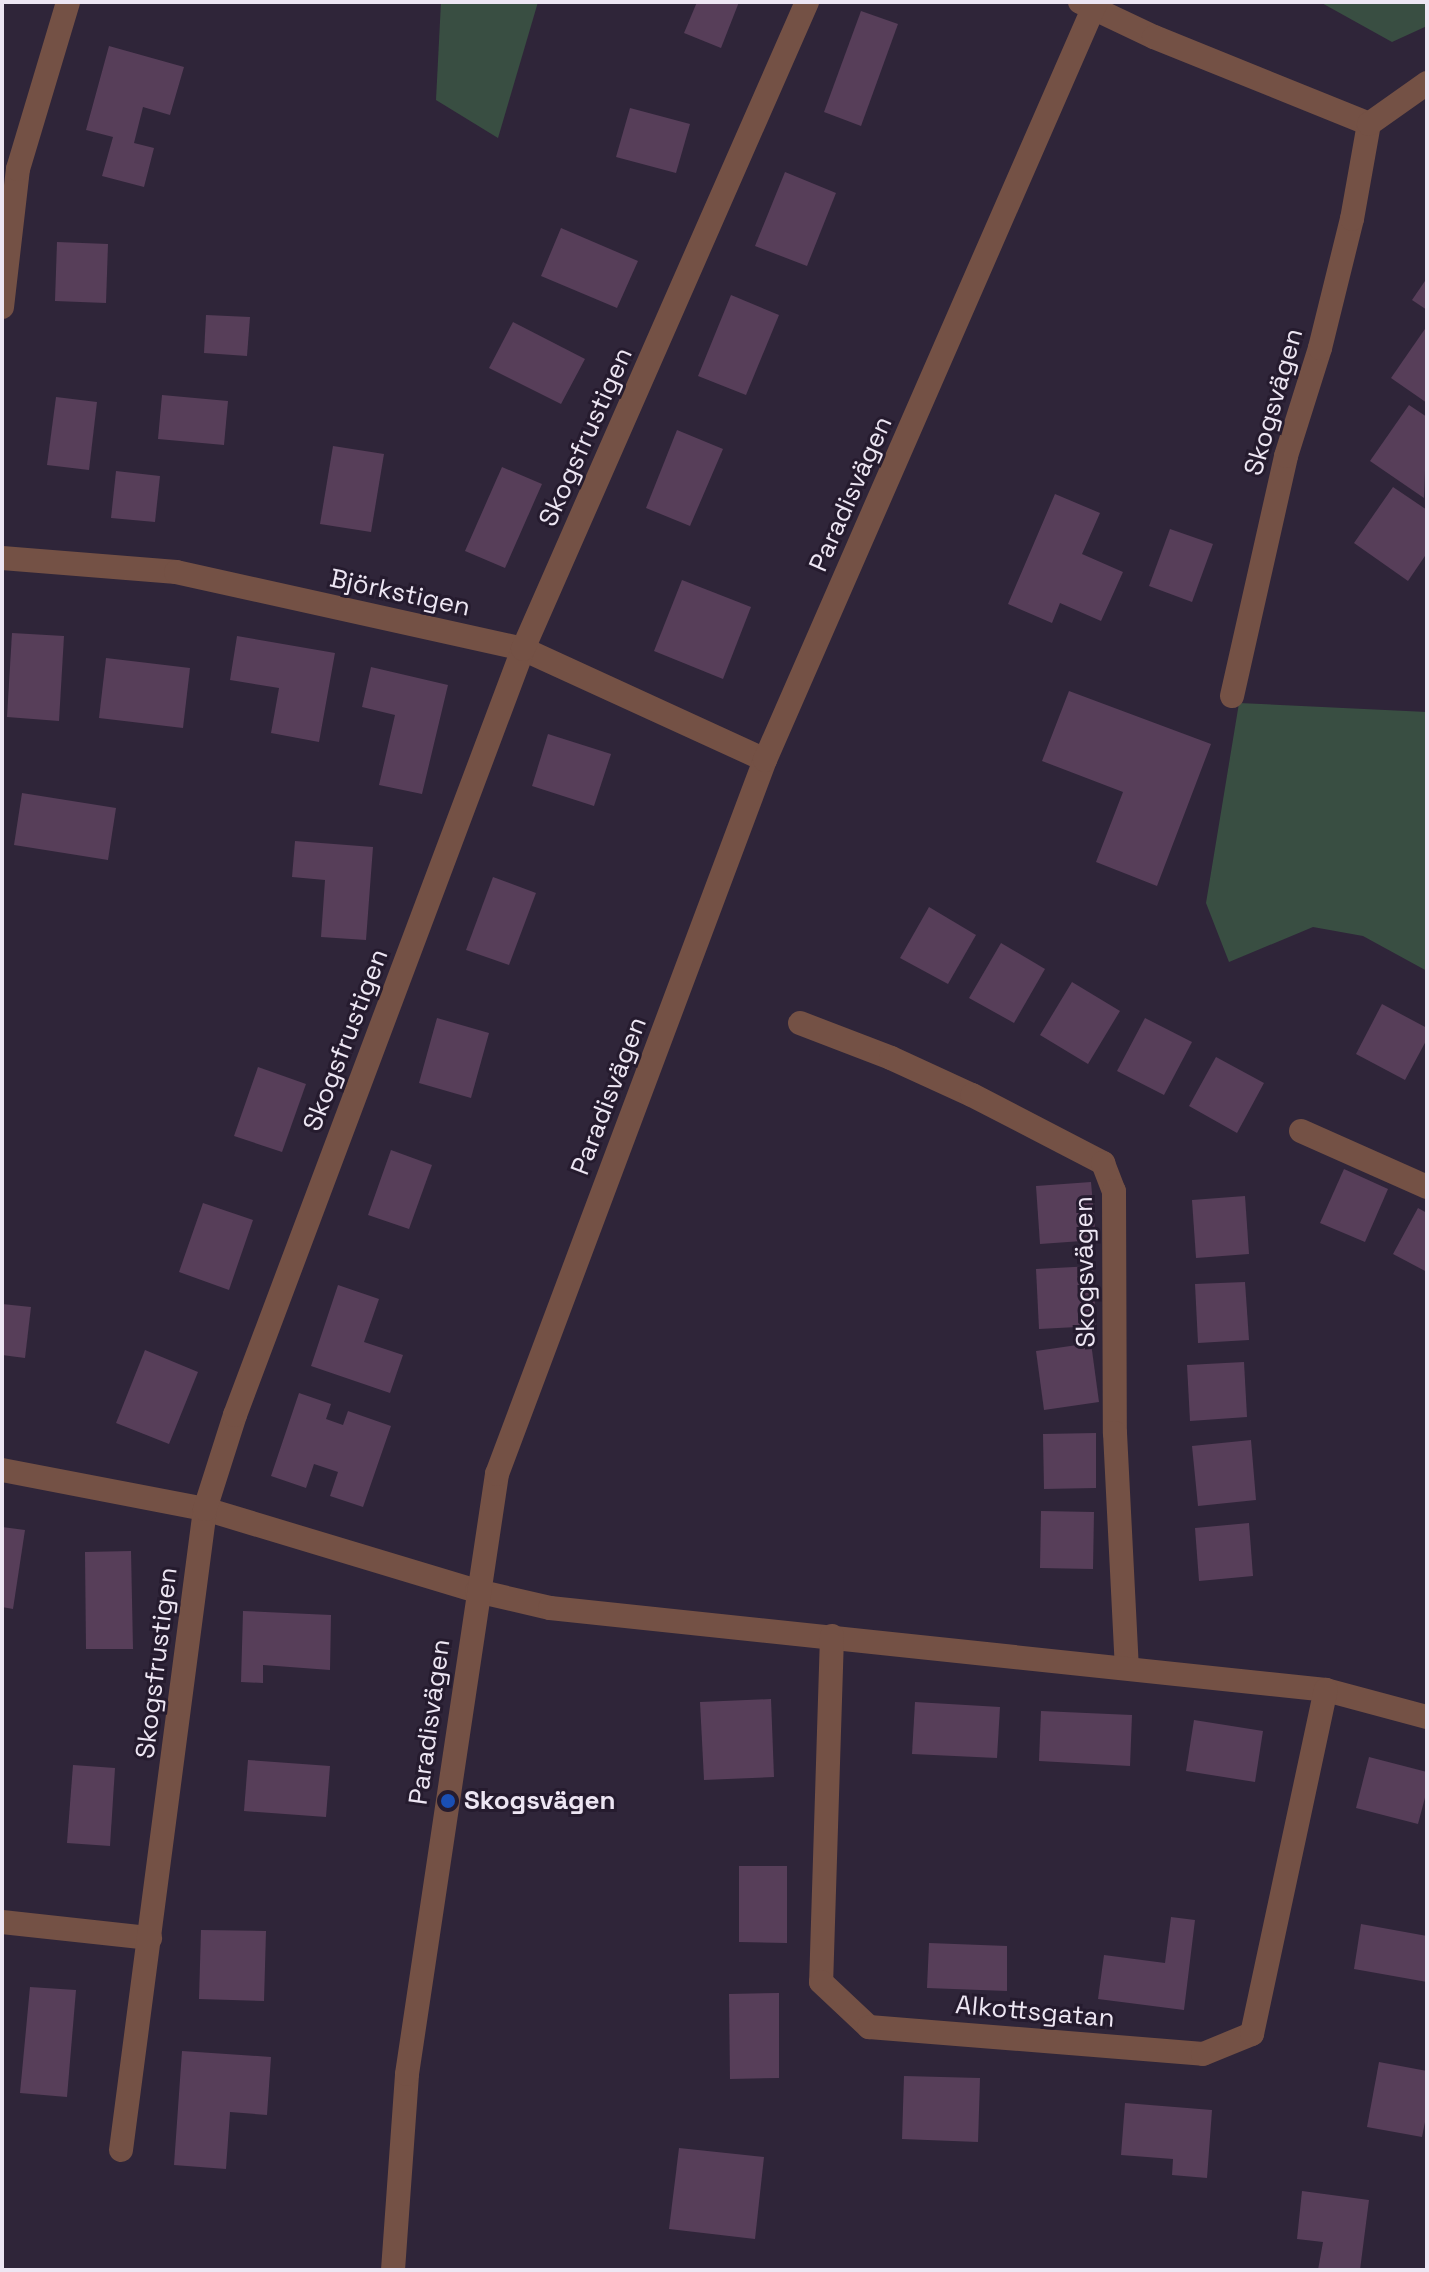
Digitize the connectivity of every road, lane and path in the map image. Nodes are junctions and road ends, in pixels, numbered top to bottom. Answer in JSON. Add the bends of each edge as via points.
{"nodes":[{"id":1,"x":68,"y":2,"type":"edge"},
{"id":2,"x":807,"y":2,"type":"edge"},
{"id":3,"x":1090,"y":4,"type":"edge"},
{"id":4,"x":1427,"y":83,"type":"edge"},
{"id":5,"x":1369,"y":124,"type":"junction"},
{"id":6,"x":2,"y":307,"type":"edge"},
{"id":7,"x":2,"y":558,"type":"edge"},
{"id":8,"x":523,"y":649,"type":"junction"},
{"id":9,"x":1232,"y":696,"type":"dead end"},
{"id":10,"x":765,"y":760,"type":"junction"},
{"id":11,"x":800,"y":1023,"type":"dead end"},
{"id":12,"x":1301,"y":1131,"type":"dead end"},
{"id":13,"x":1427,"y":1187,"type":"edge"},
{"id":14,"x":2,"y":1470,"type":"edge"},
{"id":15,"x":205,"y":1509,"type":"junction"},
{"id":16,"x":477,"y":1591,"type":"junction"},
{"id":17,"x":832,"y":1636,"type":"junction"},
{"id":18,"x":1127,"y":1667,"type":"junction"},
{"id":19,"x":1326,"y":1690,"type":"junction"},
{"id":20,"x":1427,"y":1717,"type":"edge"},
{"id":21,"x":2,"y":1922,"type":"edge"},
{"id":22,"x":150,"y":1938,"type":"junction"},
{"id":23,"x":121,"y":2150,"type":"dead end"},
{"id":24,"x":393,"y":2270,"type":"edge"}],
"edges":[{"from":1,"to":6,"type":"street","via":[[18,169]]},
{"from":2,"to":8,"type":"street","name":"Skogsfrustigen"},
{"from":3,"to":5,"type":"street","via":[[1154,37]]},
{"from":3,"to":10,"type":"street","name":"Paradisvägen"},
{"from":4,"to":5,"type":"street"},
{"from":5,"to":9,"type":"street","name":"Skogsvägen","via":[[1352,219],[1286,456]]},
{"from":7,"to":8,"type":"street","name":"Björkstigen","via":[[176,572]]},
{"from":8,"to":10,"type":"street","name":"Björkstigen"},
{"from":8,"to":15,"type":"street","name":"Skogsfrustigen","via":[[235,1415]]},
{"from":10,"to":16,"type":"street","name":"Paradisvägen","via":[[497,1474]]},
{"from":11,"to":18,"type":"street","name":"Skogsvägen","via":[[972,1095],[1103,1163],[1114,1191],[1115,1433]]},
{"from":12,"to":13,"type":"street"},
{"from":14,"to":15,"type":"street"},
{"from":15,"to":16,"type":"street"},
{"from":15,"to":22,"type":"street","name":"Skogsfrustigen"},
{"from":16,"to":17,"type":"street","via":[[550,1608]]},
{"from":16,"to":24,"type":"street","name":"Paradisvägen","via":[[407,2074]]},
{"from":17,"to":18,"type":"street"},
{"from":17,"to":19,"type":"street","name":"Alkottsgatan","via":[[821,1982],[869,2027],[1203,2054],[1252,2034]]},
{"from":18,"to":19,"type":"street"},
{"from":19,"to":20,"type":"street"},
{"from":21,"to":22,"type":"street"},
{"from":22,"to":23,"type":"street","name":"Skogsfrustigen"}]}
